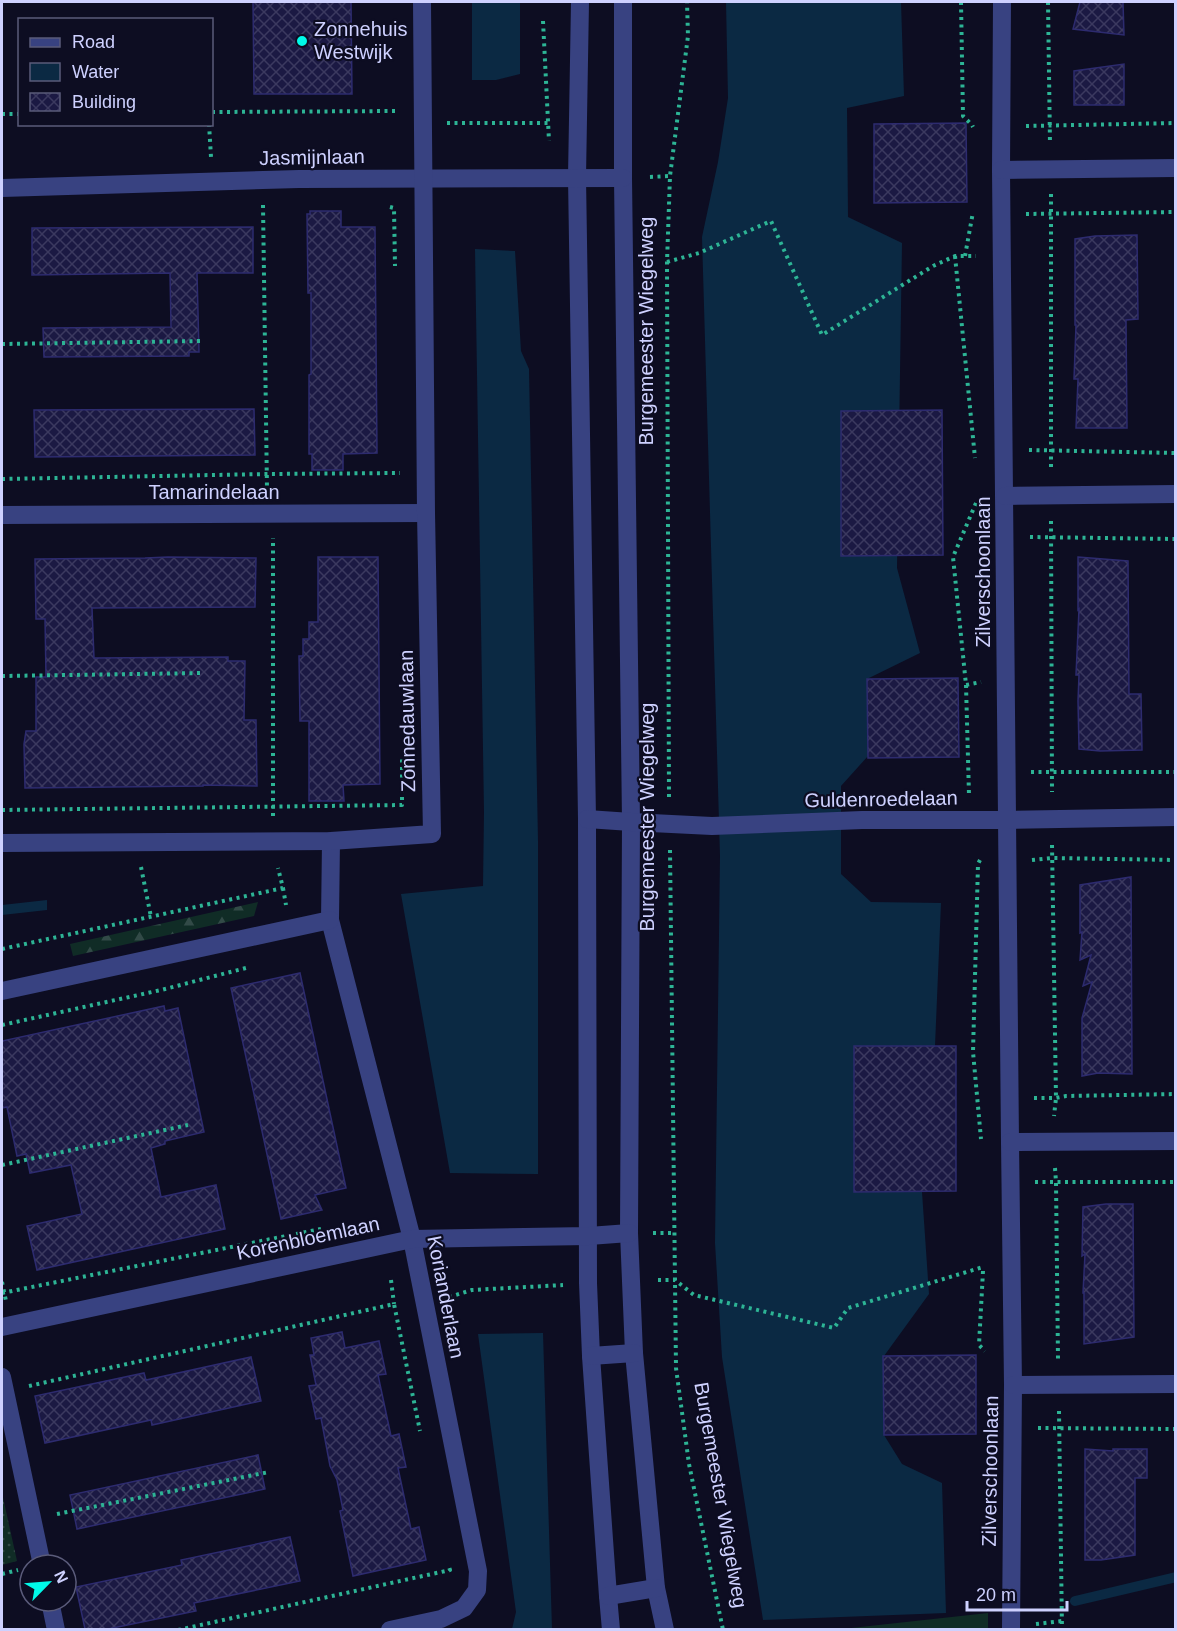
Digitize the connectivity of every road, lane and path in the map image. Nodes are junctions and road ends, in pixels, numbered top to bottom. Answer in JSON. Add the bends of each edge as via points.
{"nodes":[{"id":1,"x":422,"y":2,"type":"edge"},
{"id":2,"x":580,"y":2,"type":"edge"},
{"id":3,"x":623,"y":2,"type":"edge"},
{"id":4,"x":687,"y":2,"type":"edge"},
{"id":5,"x":961,"y":2,"type":"edge"},
{"id":6,"x":1002,"y":2,"type":"edge"},
{"id":7,"x":543,"y":21,"type":"dead end"},
{"id":8,"x":213,"y":112,"type":"edge"},
{"id":9,"x":2,"y":114,"type":"edge"},
{"id":10,"x":18,"y":114,"type":"edge"},
{"id":11,"x":424,"y":117,"type":"junction"},
{"id":12,"x":548,"y":123,"type":"junction"},
{"id":13,"x":1176,"y":123,"type":"edge"},
{"id":14,"x":1050,"y":125,"type":"dead end"},
{"id":15,"x":973,"y":136,"type":"dead end"},
{"id":16,"x":1176,"y":168,"type":"edge"},
{"id":17,"x":1001,"y":170,"type":"junction"},
{"id":18,"x":424,"y":177,"type":"junction"},
{"id":19,"x":550,"y":177,"type":"junction"},
{"id":20,"x":577,"y":177,"type":"junction"},
{"id":21,"x":623,"y":177,"type":"junction"},
{"id":22,"x":263,"y":180,"type":"junction"},
{"id":23,"x":2,"y":188,"type":"edge"},
{"id":24,"x":252,"y":205,"type":"dead end"},
{"id":25,"x":263,"y":205,"type":"junction"},
{"id":26,"x":974,"y":206,"type":"dead end"},
{"id":27,"x":382,"y":207,"type":"dead end"},
{"id":28,"x":1176,"y":212,"type":"edge"},
{"id":29,"x":1051,"y":213,"type":"dead end"},
{"id":30,"x":965,"y":256,"type":"dead end"},
{"id":31,"x":667,"y":262,"type":"junction"},
{"id":32,"x":395,"y":277,"type":"dead end"},
{"id":33,"x":202,"y":341,"type":"dead end"},
{"id":34,"x":2,"y":344,"type":"edge"},
{"id":35,"x":1051,"y":451,"type":"dead end"},
{"id":36,"x":1176,"y":453,"type":"edge"},
{"id":37,"x":400,"y":462,"type":"dead end"},
{"id":38,"x":975,"y":462,"type":"dead end"},
{"id":39,"x":267,"y":474,"type":"junction"},
{"id":40,"x":2,"y":479,"type":"edge"},
{"id":41,"x":1176,"y":494,"type":"edge"},
{"id":42,"x":1005,"y":496,"type":"junction"},
{"id":43,"x":426,"y":513,"type":"junction"},
{"id":44,"x":270,"y":514,"type":"junction"},
{"id":45,"x":2,"y":515,"type":"edge"},
{"id":46,"x":1051,"y":537,"type":"dead end"},
{"id":47,"x":1176,"y":539,"type":"edge"},
{"id":48,"x":203,"y":673,"type":"dead end"},
{"id":49,"x":2,"y":676,"type":"edge"},
{"id":50,"x":1006,"y":679,"type":"junction"},
{"id":51,"x":966,"y":685,"type":"junction"},
{"id":52,"x":402,"y":759,"type":"dead end"},
{"id":53,"x":1052,"y":772,"type":"dead end"},
{"id":54,"x":1176,"y":772,"type":"edge"},
{"id":55,"x":273,"y":807,"type":"junction"},
{"id":56,"x":2,"y":810,"type":"edge"},
{"id":57,"x":1176,"y":817,"type":"edge"},
{"id":58,"x":586,"y":819,"type":"junction"},
{"id":59,"x":969,"y":820,"type":"junction"},
{"id":60,"x":1007,"y":820,"type":"junction"},
{"id":61,"x":631,"y":822,"type":"junction"},
{"id":62,"x":669,"y":824,"type":"junction"},
{"id":63,"x":331,"y":841,"type":"junction"},
{"id":64,"x":136,"y":842,"type":"junction"},
{"id":65,"x":273,"y":842,"type":"junction"},
{"id":66,"x":2,"y":843,"type":"edge"},
{"id":67,"x":1052,"y":858,"type":"dead end"},
{"id":68,"x":1176,"y":860,"type":"edge"},
{"id":69,"x":151,"y":917,"type":"junction"},
{"id":70,"x":330,"y":920,"type":"junction"},
{"id":71,"x":2,"y":949,"type":"edge"},
{"id":72,"x":249,"y":967,"type":"dead end"},
{"id":73,"x":2,"y":991,"type":"edge"},
{"id":74,"x":2,"y":1025,"type":"edge"},
{"id":75,"x":1176,"y":1094,"type":"edge"},
{"id":76,"x":1010,"y":1098,"type":"junction"},
{"id":77,"x":188,"y":1125,"type":"dead end"},
{"id":78,"x":1176,"y":1141,"type":"edge"},
{"id":79,"x":1010,"y":1142,"type":"junction"},
{"id":80,"x":2,"y":1165,"type":"edge"},
{"id":81,"x":1011,"y":1182,"type":"junction"},
{"id":82,"x":1176,"y":1182,"type":"edge"},
{"id":83,"x":324,"y":1228,"type":"dead end"},
{"id":84,"x":629,"y":1233,"type":"junction"},
{"id":85,"x":589,"y":1236,"type":"junction"},
{"id":86,"x":412,"y":1239,"type":"junction"},
{"id":87,"x":983,"y":1256,"type":"dead end"},
{"id":88,"x":675,"y":1280,"type":"junction"},
{"id":89,"x":631,"y":1281,"type":"junction"},
{"id":90,"x":588,"y":1283,"type":"junction"},
{"id":91,"x":2,"y":1293,"type":"edge"},
{"id":92,"x":425,"y":1305,"type":"junction"},
{"id":93,"x":2,"y":1327,"type":"edge"},
{"id":94,"x":634,"y":1353,"type":"junction"},
{"id":95,"x":591,"y":1356,"type":"junction"},
{"id":96,"x":3,"y":1384,"type":"edge"},
{"id":97,"x":1176,"y":1384,"type":"edge"},
{"id":98,"x":1013,"y":1385,"type":"junction"},
{"id":99,"x":1059,"y":1428,"type":"dead end"},
{"id":100,"x":1176,"y":1429,"type":"edge"},
{"id":101,"x":421,"y":1431,"type":"dead end"},
{"id":102,"x":269,"y":1472,"type":"dead end"},
{"id":103,"x":32,"y":1518,"type":"junction"},
{"id":104,"x":39,"y":1553,"type":"edge"},
{"id":105,"x":447,"y":1558,"type":"dead end"},
{"id":106,"x":656,"y":1588,"type":"junction"},
{"id":107,"x":608,"y":1596,"type":"junction"},
{"id":108,"x":53,"y":1613,"type":"edge"},
{"id":109,"x":56,"y":1629,"type":"edge"},
{"id":110,"x":178,"y":1629,"type":"edge"},
{"id":111,"x":390,"y":1629,"type":"edge"},
{"id":112,"x":611,"y":1629,"type":"edge"},
{"id":113,"x":665,"y":1629,"type":"edge"},
{"id":114,"x":723,"y":1629,"type":"edge"},
{"id":115,"x":1011,"y":1629,"type":"edge"}],
"edges":[{"from":1,"to":11,"type":"street","name":"Zonnedauwlaan"},
{"from":2,"to":20,"type":"street"},
{"from":3,"to":21,"type":"street","name":"Burgemeester Wiegelweg"},
{"from":4,"to":31,"type":"path","name":"Burgemeester Wiegelweg","via":[[688,36],[670,176]]},
{"from":5,"to":15,"type":"path","via":[[963,116],[972,124]]},
{"from":6,"to":17,"type":"street","name":"Zilverschoonlaan"},
{"from":7,"to":12,"type":"path"},
{"from":8,"to":11,"type":"path"},
{"from":9,"to":10,"type":"path"},
{"from":11,"to":12,"type":"path"},
{"from":11,"to":18,"type":"street","name":"Zonnedauwlaan"},
{"from":12,"to":19,"type":"path"},
{"from":13,"to":14,"type":"path"},
{"from":16,"to":17,"type":"street"},
{"from":17,"to":42,"type":"street","name":"Zilverschoonlaan"},
{"from":18,"to":19,"type":"street","name":"Jasmijnlaan"},
{"from":18,"to":22,"type":"street","name":"Jasmijnlaan"},
{"from":18,"to":43,"type":"street","name":"Zonnedauwlaan"},
{"from":19,"to":20,"type":"street","name":"Jasmijnlaan"},
{"from":20,"to":21,"type":"street","name":"Jasmijnlaan"},
{"from":20,"to":58,"type":"street"},
{"from":21,"to":61,"type":"street","name":"Burgemeester Wiegelweg"},
{"from":22,"to":23,"type":"street","name":"Jasmijnlaan"},
{"from":22,"to":25,"type":"path"},
{"from":24,"to":25,"type":"path"},
{"from":25,"to":39,"type":"path"},
{"from":26,"to":30,"type":"path"},
{"from":27,"to":32,"type":"path","via":[[394,207]]},
{"from":28,"to":29,"type":"path"},
{"from":31,"to":38,"type":"path","via":[[699,253],[771,221],[822,335],[955,255]]},
{"from":31,"to":62,"type":"path","name":"Burgemeester Wiegelweg"},
{"from":33,"to":34,"type":"path"},
{"from":35,"to":36,"type":"path"},
{"from":37,"to":39,"type":"path","via":[[400,473]]},
{"from":39,"to":40,"type":"path"},
{"from":39,"to":44,"type":"path"},
{"from":41,"to":42,"type":"street"},
{"from":42,"to":50,"type":"street","name":"Zilverschoonlaan"},
{"from":42,"to":51,"type":"path","via":[[979,497],[953,557]]},
{"from":43,"to":44,"type":"street","name":"Tamarindelaan"},
{"from":43,"to":63,"type":"street","name":"Zonnedauwlaan","via":[[432,834]]},
{"from":44,"to":45,"type":"street","name":"Tamarindelaan"},
{"from":44,"to":55,"type":"path"},
{"from":46,"to":47,"type":"path"},
{"from":48,"to":49,"type":"path"},
{"from":50,"to":51,"type":"path"},
{"from":50,"to":60,"type":"street","name":"Zilverschoonlaan"},
{"from":51,"to":59,"type":"path"},
{"from":52,"to":55,"type":"path","via":[[402,805]]},
{"from":53,"to":54,"type":"path"},
{"from":55,"to":56,"type":"path"},
{"from":55,"to":65,"type":"path"},
{"from":57,"to":60,"type":"street","name":"Guldenroedelaan"},
{"from":58,"to":61,"type":"street","name":"Guldenroedelaan"},
{"from":58,"to":85,"type":"street"},
{"from":59,"to":60,"type":"street","name":"Guldenroedelaan"},
{"from":59,"to":62,"type":"street","name":"Guldenroedelaan"},
{"from":60,"to":76,"type":"street","name":"Zilverschoonlaan"},
{"from":60,"to":79,"type":"path","via":[[978,864],[973,1052],[982,1143]]},
{"from":61,"to":62,"type":"street","name":"Guldenroedelaan"},
{"from":61,"to":84,"type":"street","name":"Burgemeester Wiegelweg"},
{"from":62,"to":88,"type":"path","name":"Burgemeester Wiegelweg"},
{"from":63,"to":65,"type":"street","name":"Zonnedauwlaan"},
{"from":63,"to":70,"type":"street","name":"Korianderlaan"},
{"from":64,"to":65,"type":"street","name":"Zonnedauwlaan"},
{"from":64,"to":66,"type":"street","name":"Zonnedauwlaan"},
{"from":64,"to":69,"type":"path"},
{"from":65,"to":69,"type":"path","via":[[283,888]]},
{"from":67,"to":68,"type":"path"},
{"from":69,"to":71,"type":"path"},
{"from":70,"to":73,"type":"street"},
{"from":70,"to":86,"type":"street","name":"Korianderlaan"},
{"from":72,"to":74,"type":"path"},
{"from":75,"to":76,"type":"path"},
{"from":76,"to":79,"type":"street","name":"Zilverschoonlaan"},
{"from":77,"to":80,"type":"path"},
{"from":78,"to":79,"type":"street"},
{"from":79,"to":81,"type":"street","name":"Zilverschoonlaan"},
{"from":81,"to":82,"type":"path"},
{"from":81,"to":98,"type":"street","name":"Zilverschoonlaan"},
{"from":83,"to":91,"type":"path"},
{"from":84,"to":85,"type":"street","name":"Korenbloemlaan"},
{"from":84,"to":89,"type":"street","name":"Burgemeester Wiegelweg"},
{"from":85,"to":86,"type":"street","name":"Korenbloemlaan"},
{"from":85,"to":90,"type":"street"},
{"from":86,"to":92,"type":"street","name":"Korianderlaan"},
{"from":86,"to":93,"type":"street","name":"Korenbloemlaan"},
{"from":87,"to":88,"type":"path","via":[[983,1267],[848,1308],[834,1328],[694,1295]]},
{"from":88,"to":89,"type":"path"},
{"from":88,"to":114,"type":"path","name":"Burgemeester Wiegelweg","via":[[676,1368],[689,1464]]},
{"from":89,"to":94,"type":"street","name":"Burgemeester Wiegelweg"},
{"from":90,"to":92,"type":"path","via":[[472,1290]]},
{"from":90,"to":95,"type":"street"},
{"from":92,"to":111,"type":"street","name":"Korianderlaan","via":[[478,1571],[477,1590],[464,1608],[441,1619]]},
{"from":94,"to":95,"type":"street"},
{"from":94,"to":106,"type":"street","name":"Burgemeester Wiegelweg"},
{"from":95,"to":107,"type":"street"},
{"from":96,"to":101,"type":"path","via":[[394,1305]]},
{"from":96,"to":103,"type":"street"},
{"from":97,"to":98,"type":"street","name":"Zilverschoonlaan"},
{"from":98,"to":115,"type":"street","name":"Zilverschoonlaan"},
{"from":99,"to":100,"type":"path"},
{"from":102,"to":103,"type":"path"},
{"from":103,"to":104,"type":"street"},
{"from":105,"to":110,"type":"path","via":[[450,1570]]},
{"from":106,"to":107,"type":"street"},
{"from":106,"to":113,"type":"street","name":"Burgemeester Wiegelweg"},
{"from":107,"to":112,"type":"street"},
{"from":108,"to":109,"type":"street"}]}
